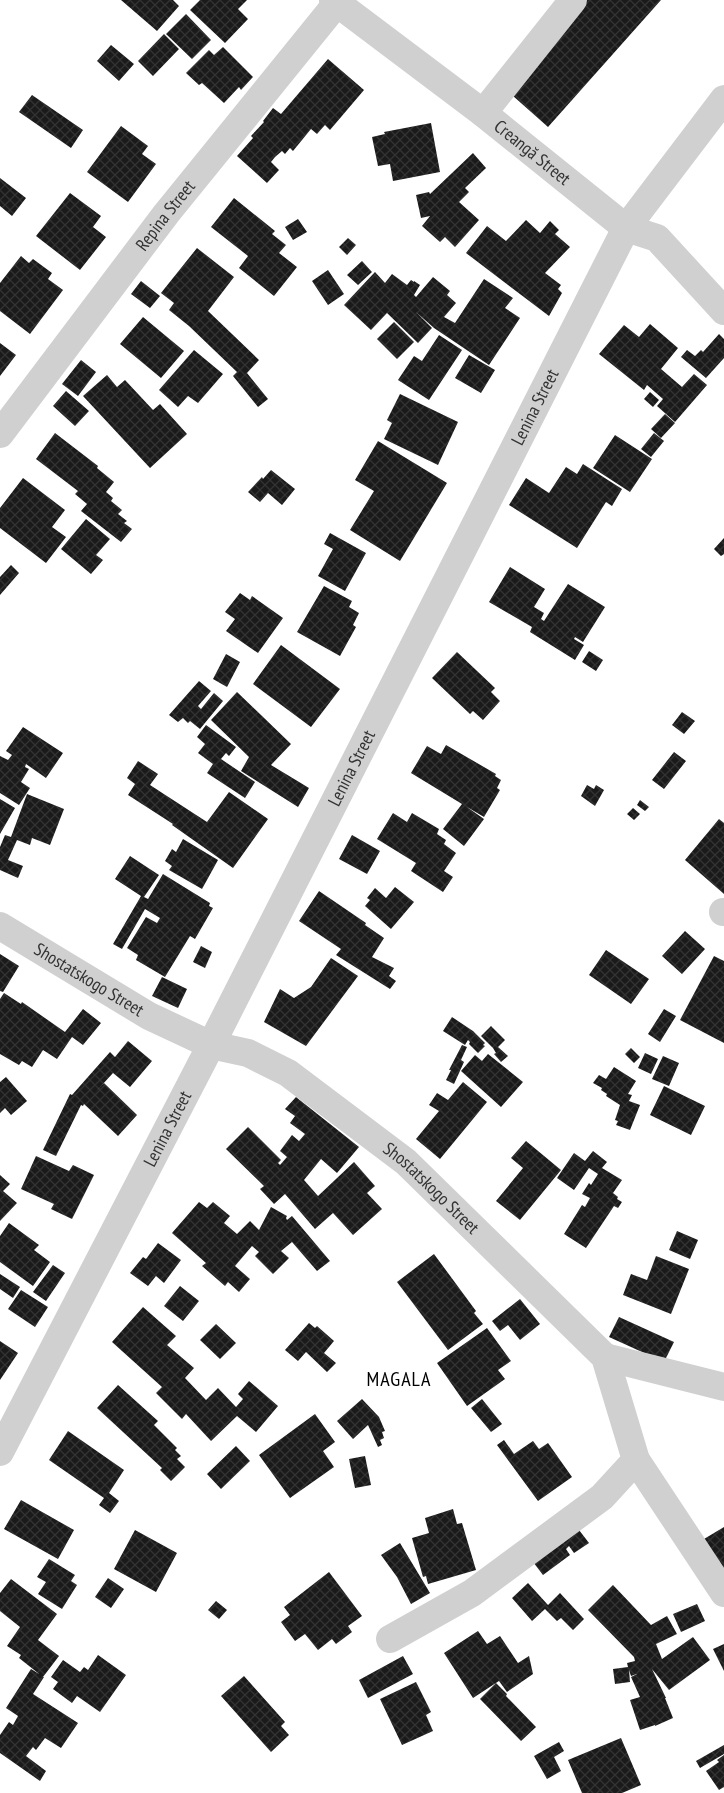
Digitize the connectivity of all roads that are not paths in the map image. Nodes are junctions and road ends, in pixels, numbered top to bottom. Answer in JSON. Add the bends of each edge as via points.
{"nodes":[{"id":1,"x":573,"y":0,"type":"edge"},
{"id":2,"x":335,"y":2,"type":"edge"},
{"id":3,"x":724,"y":99,"type":"edge"},
{"id":4,"x":483,"y":113,"type":"junction"},
{"id":5,"x":626,"y":228,"type":"junction"},
{"id":6,"x":724,"y":310,"type":"edge"},
{"id":7,"x":0,"y":434,"type":"edge"},
{"id":8,"x":0,"y":926,"type":"edge"},
{"id":9,"x":211,"y":1045,"type":"junction"},
{"id":10,"x":606,"y":1357,"type":"junction"},
{"id":11,"x":724,"y":1387,"type":"edge"},
{"id":12,"x":0,"y":1452,"type":"edge"},
{"id":13,"x":636,"y":1460,"type":"junction"},
{"id":14,"x":724,"y":1593,"type":"edge"},
{"id":15,"x":390,"y":1639,"type":"dead end"}],
"edges":[{"from":1,"to":4,"type":"street"},
{"from":2,"to":4,"type":"street","name":"Creangă Street"},
{"from":2,"to":7,"type":"street","name":"Repina Street","via":[[166,214]]},
{"from":3,"to":5,"type":"street","name":"Lenina Street"},
{"from":4,"to":5,"type":"street","name":"Creangă Street"},
{"from":5,"to":6,"type":"street","name":"Creangă Street","via":[[657,238]]},
{"from":5,"to":9,"type":"street","name":"Lenina Street"},
{"from":8,"to":9,"type":"street","name":"Shostatskogo Street","via":[[149,1016]]},
{"from":9,"to":10,"type":"street","name":"Shostatskogo Street","via":[[248,1053],[288,1073],[406,1162]]},
{"from":9,"to":12,"type":"street","name":"Lenina Street"},
{"from":10,"to":11,"type":"street"},
{"from":10,"to":13,"type":"street","name":"Shostatskogo Street"},
{"from":13,"to":14,"type":"street","name":"Shostatskogo Street"},
{"from":13,"to":15,"type":"street","via":[[602,1497],[472,1593]]}]}
